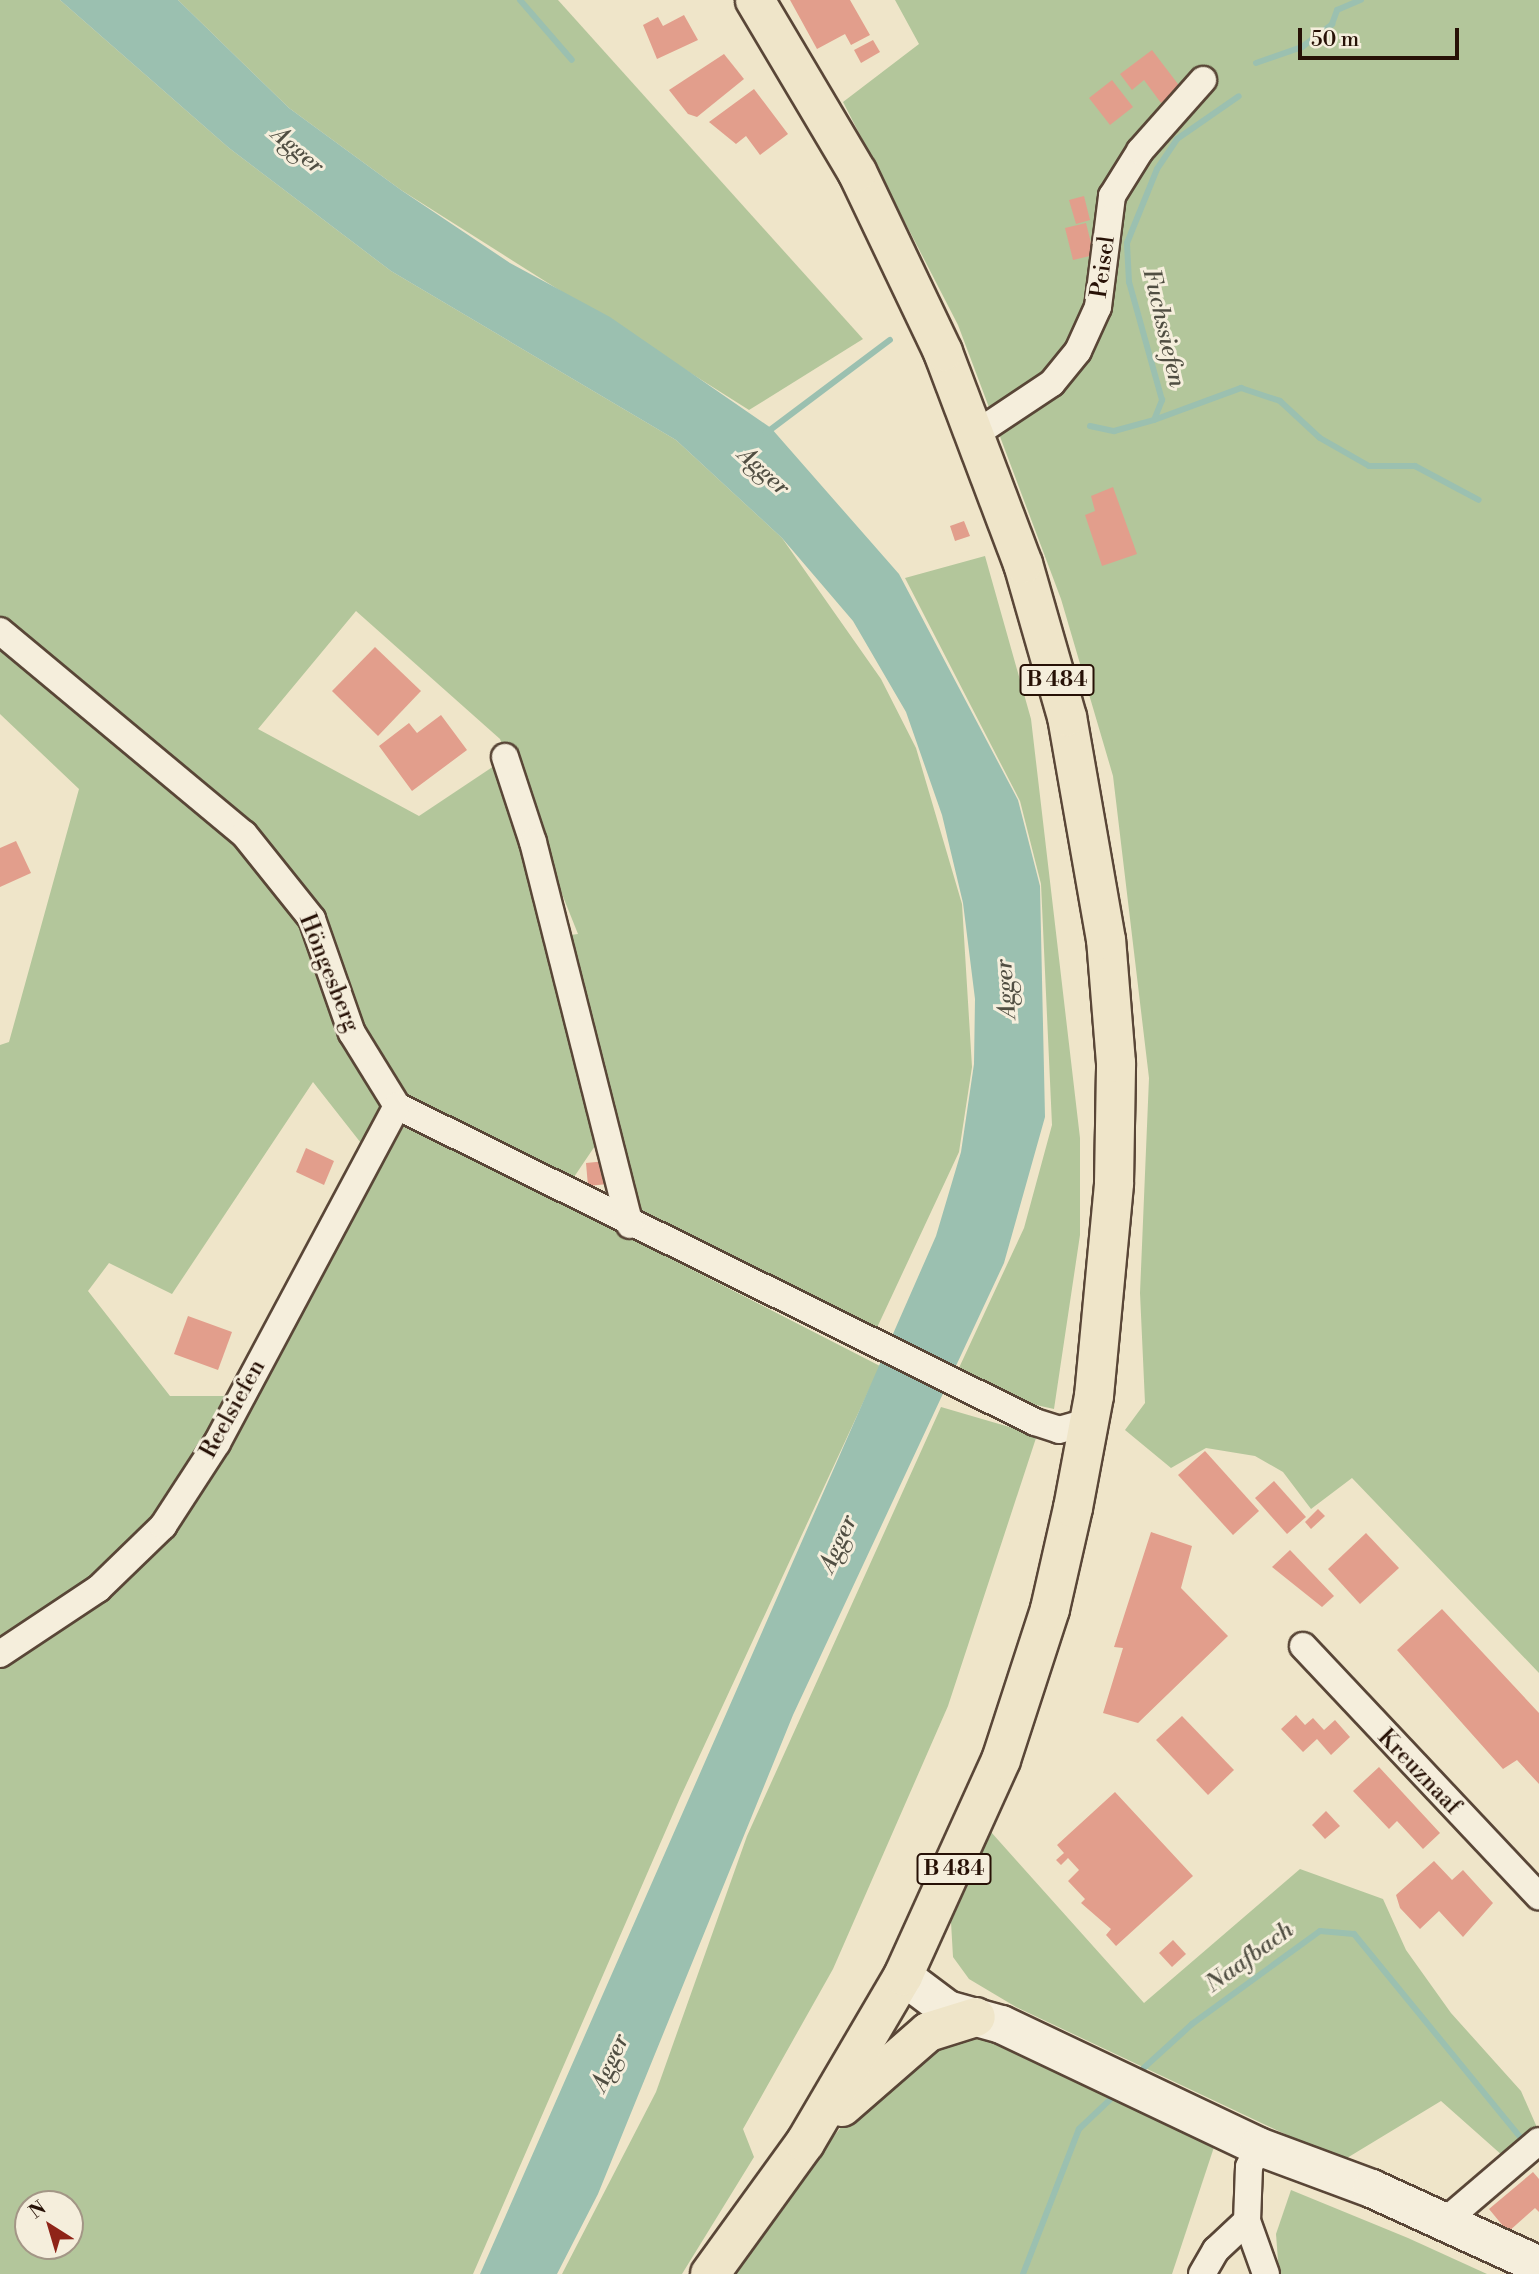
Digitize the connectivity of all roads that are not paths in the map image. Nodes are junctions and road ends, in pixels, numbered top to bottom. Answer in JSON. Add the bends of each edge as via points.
{"nodes":[{"id":1,"x":755,"y":0,"type":"edge"},
{"id":2,"x":1203,"y":80,"type":"dead end"},
{"id":3,"x":977,"y":433,"type":"junction"},
{"id":4,"x":0,"y":631,"type":"edge"},
{"id":5,"x":505,"y":757,"type":"dead end"},
{"id":6,"x":397,"y":1106,"type":"junction"},
{"id":7,"x":630,"y":1225,"type":"junction"},
{"id":8,"x":1090,"y":1421,"type":"junction"},
{"id":9,"x":1303,"y":1646,"type":"dead end"},
{"id":10,"x":0,"y":1654,"type":"edge"},
{"id":11,"x":1482,"y":1811,"type":"dead end"},
{"id":12,"x":1488,"y":1844,"type":"junction"},
{"id":13,"x":1539,"y":1896,"type":"edge"},
{"id":14,"x":903,"y":1976,"type":"junction"},
{"id":15,"x":988,"y":2020,"type":"junction"},
{"id":16,"x":1539,"y":2141,"type":"edge"},
{"id":17,"x":805,"y":2143,"type":"junction"},
{"id":18,"x":1258,"y":2146,"type":"junction"},
{"id":19,"x":1247,"y":2221,"type":"junction"},
{"id":20,"x":1443,"y":2223,"type":"junction"},
{"id":21,"x":1539,"y":2265,"type":"edge"},
{"id":22,"x":710,"y":2274,"type":"edge"},
{"id":23,"x":1202,"y":2274,"type":"edge"},
{"id":24,"x":1266,"y":2274,"type":"edge"}],
"edges":[{"from":1,"to":3,"type":"main road","number":"B 484","via":[[857,172]]},
{"from":2,"to":3,"type":"street","name":"Peisel","via":[[1140,151],[1112,196],[1098,307],[1078,351],[1052,383]]},
{"from":3,"to":8,"type":"main road","number":"B 484","via":[[1067,717],[1106,940],[1116,1063],[1114,1183]]},
{"from":4,"to":6,"type":"street","name":"Höngesberg","via":[[244,834],[312,919],[352,1032]]},
{"from":5,"to":7,"type":"street","via":[[533,842]]},
{"from":6,"to":7,"type":"street"},
{"from":6,"to":10,"type":"street","name":"Reelsiefen","via":[[217,1443],[163,1525],[98,1589]]},
{"from":7,"to":8,"type":"street","via":[[1014,1412],[1059,1430]]},
{"from":8,"to":14,"type":"main road","number":"B 484","via":[[1050,1609],[1001,1760]]},
{"from":9,"to":12,"type":"street","name":"Kreuznaaf"},
{"from":11,"to":12,"type":"street"},
{"from":12,"to":13,"type":"street","name":"Kreuznaaf"},
{"from":14,"to":15,"type":"street","via":[[947,2009]]},
{"from":14,"to":17,"type":"main road","number":"B 484"},
{"from":15,"to":17,"type":"main road","via":[[928,2032],[886,2064]]},
{"from":15,"to":18,"type":"street"},
{"from":16,"to":20,"type":"street"},
{"from":17,"to":22,"type":"main road","number":"B 484"},
{"from":18,"to":19,"type":"street","via":[[1249,2167]]},
{"from":18,"to":20,"type":"street"},
{"from":19,"to":23,"type":"street","via":[[1216,2250]]},
{"from":19,"to":24,"type":"street"},
{"from":20,"to":21,"type":"street"}]}
